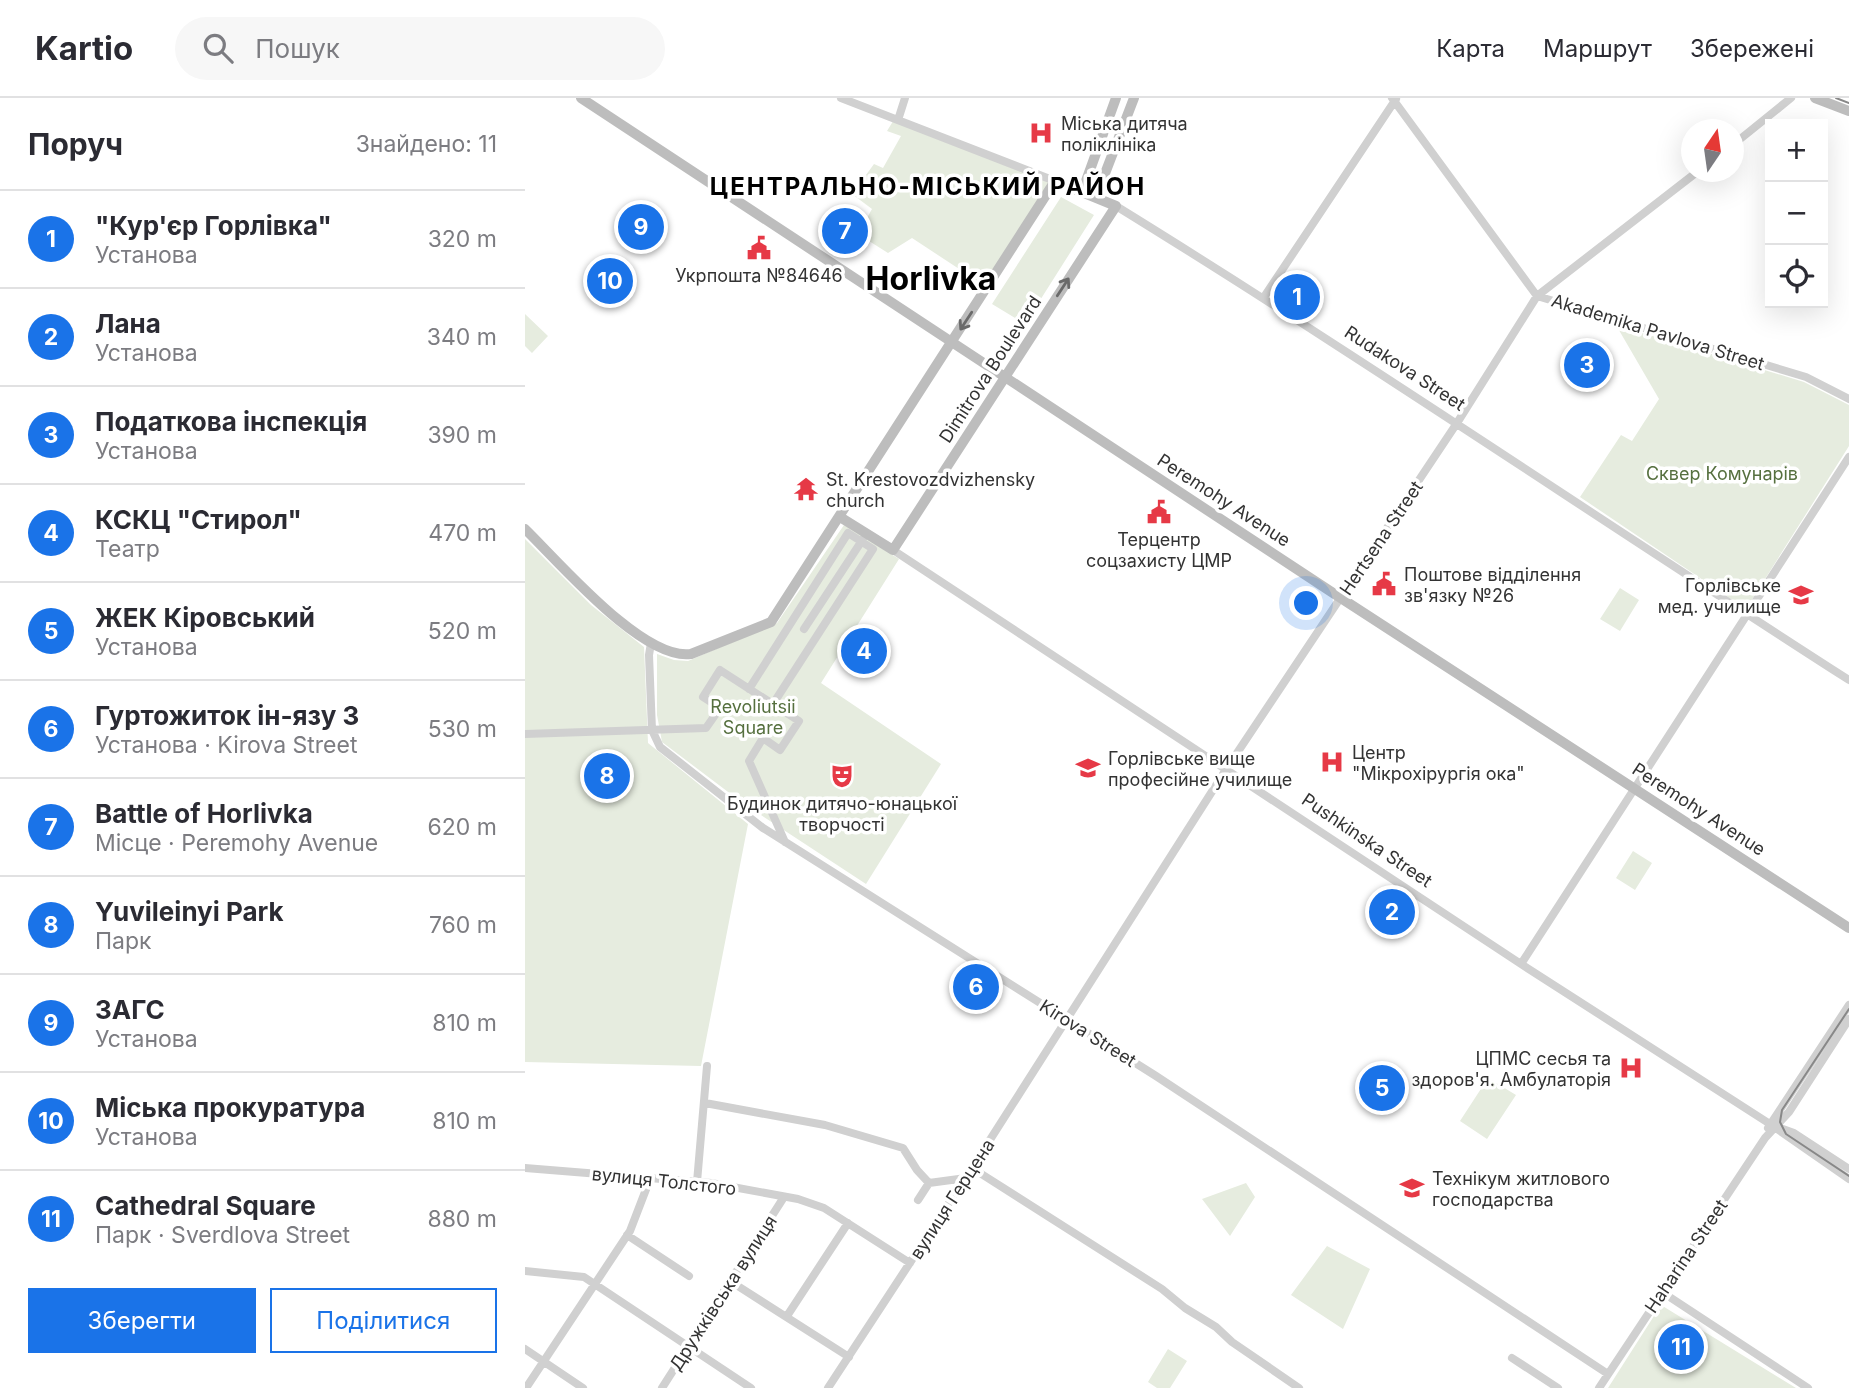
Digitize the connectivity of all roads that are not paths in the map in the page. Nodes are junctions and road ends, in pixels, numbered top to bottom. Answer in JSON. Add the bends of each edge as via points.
{"nodes":[{"id":1,"x":581,"y":98,"type":"edge"},
{"id":2,"x":841,"y":98,"type":"edge"},
{"id":3,"x":905,"y":98,"type":"edge"},
{"id":4,"x":1116,"y":98,"type":"edge"},
{"id":5,"x":1134,"y":98,"type":"edge"},
{"id":6,"x":1791,"y":98,"type":"edge"},
{"id":7,"x":1815,"y":98,"type":"edge"},
{"id":8,"x":1395,"y":99,"type":"edge"},
{"id":9,"x":1849,"y":111,"type":"edge"},
{"id":10,"x":898,"y":120,"type":"junction"},
{"id":11,"x":1744,"y":136,"type":"edge"},
{"id":12,"x":1055,"y":181,"type":"junction"},
{"id":13,"x":1684,"y":182,"type":"edge"},
{"id":14,"x":1082,"y":191,"type":"junction"},
{"id":15,"x":1096,"y":197,"type":"junction"},
{"id":16,"x":1116,"y":206,"type":"junction"},
{"id":17,"x":1537,"y":296,"type":"junction"},
{"id":18,"x":1264,"y":297,"type":"junction"},
{"id":19,"x":952,"y":342,"type":"junction"},
{"id":20,"x":1006,"y":377,"type":"junction"},
{"id":21,"x":1849,"y":399,"type":"edge"},
{"id":22,"x":1457,"y":423,"type":"junction"},
{"id":23,"x":1849,"y":457,"type":"edge"},
{"id":24,"x":840,"y":517,"type":"junction"},
{"id":25,"x":525,"y":529,"type":"edge"},
{"id":26,"x":864,"y":537,"type":"junction"},
{"id":27,"x":893,"y":550,"type":"junction"},
{"id":28,"x":1341,"y":598,"type":"junction"},
{"id":29,"x":1748,"y":615,"type":"junction"},
{"id":30,"x":792,"y":620,"type":"junction"},
{"id":31,"x":804,"y":629,"type":"junction"},
{"id":32,"x":815,"y":636,"type":"junction"},
{"id":33,"x":651,"y":643,"type":"junction"},
{"id":34,"x":1849,"y":680,"type":"edge"},
{"id":35,"x":749,"y":689,"type":"junction"},
{"id":36,"x":773,"y":704,"type":"junction"},
{"id":37,"x":652,"y":730,"type":"junction"},
{"id":38,"x":525,"y":734,"type":"edge"},
{"id":39,"x":1227,"y":768,"type":"junction"},
{"id":40,"x":1634,"y":788,"type":"junction"},
{"id":41,"x":785,"y":842,"type":"junction"},
{"id":42,"x":1849,"y":928,"type":"edge"},
{"id":43,"x":1521,"y":964,"type":"junction"},
{"id":44,"x":1849,"y":1005,"type":"edge"},
{"id":45,"x":1066,"y":1019,"type":"junction"},
{"id":46,"x":1849,"y":1019,"type":"edge"},
{"id":47,"x":707,"y":1066,"type":"dead end"},
{"id":48,"x":705,"y":1103,"type":"junction"},
{"id":49,"x":1789,"y":1112,"type":"junction"},
{"id":50,"x":1774,"y":1126,"type":"junction"},
{"id":51,"x":1794,"y":1133,"type":"junction"},
{"id":52,"x":525,"y":1168,"type":"edge"},
{"id":53,"x":972,"y":1168,"type":"junction"},
{"id":54,"x":1849,"y":1169,"type":"edge"},
{"id":55,"x":966,"y":1178,"type":"junction"},
{"id":56,"x":650,"y":1179,"type":"junction"},
{"id":57,"x":1849,"y":1179,"type":"edge"},
{"id":58,"x":697,"y":1182,"type":"junction"},
{"id":59,"x":929,"y":1183,"type":"junction"},
{"id":60,"x":784,"y":1197,"type":"junction"},
{"id":61,"x":918,"y":1200,"type":"dead end"},
{"id":62,"x":848,"y":1223,"type":"junction"},
{"id":63,"x":627,"y":1235,"type":"junction"},
{"id":64,"x":910,"y":1263,"type":"junction"},
{"id":65,"x":525,"y":1272,"type":"edge"},
{"id":66,"x":689,"y":1276,"type":"dead end"},
{"id":67,"x":730,"y":1281,"type":"junction"},
{"id":68,"x":595,"y":1283,"type":"junction"},
{"id":69,"x":1661,"y":1292,"type":"junction"},
{"id":70,"x":787,"y":1316,"type":"junction"},
{"id":71,"x":688,"y":1347,"type":"junction"},
{"id":72,"x":525,"y":1349,"type":"edge"},
{"id":73,"x":849,"y":1357,"type":"junction"},
{"id":74,"x":1512,"y":1358,"type":"dead end"},
{"id":75,"x":544,"y":1362,"type":"junction"},
{"id":76,"x":1608,"y":1374,"type":"junction"},
{"id":77,"x":526,"y":1388,"type":"edge"},
{"id":78,"x":583,"y":1388,"type":"edge"},
{"id":79,"x":662,"y":1388,"type":"edge"},
{"id":80,"x":751,"y":1388,"type":"edge"},
{"id":81,"x":828,"y":1388,"type":"edge"},
{"id":82,"x":1299,"y":1388,"type":"edge"},
{"id":83,"x":1558,"y":1388,"type":"edge"},
{"id":84,"x":1599,"y":1388,"type":"edge"},
{"id":85,"x":1808,"y":1388,"type":"edge"}],
"edges":[{"from":1,"to":19,"type":"street","name":"Peremohy Avenue"},
{"from":2,"to":10,"type":"street","name":"Rudakova Street"},
{"from":3,"to":10,"type":"street"},
{"from":4,"to":14,"type":"street"},
{"from":5,"to":15,"type":"street"},
{"from":6,"to":11,"type":"street"},
{"from":7,"to":9,"type":"street"},
{"from":8,"to":17,"type":"street","name":"Akademika Pavlova Street"},
{"from":8,"to":18,"type":"street"},
{"from":10,"to":12,"type":"street","name":"Rudakova Street"},
{"from":12,"to":14,"type":"street","name":"Rudakova Street"},
{"from":12,"to":19,"type":"street","one_way":true},
{"from":13,"to":17,"type":"street","name":"Hertsena Street"},
{"from":14,"to":15,"type":"street","name":"Rudakova Street"},
{"from":15,"to":16,"type":"street","name":"Rudakova Street"},
{"from":16,"to":18,"type":"street","name":"Rudakova Street"},
{"from":20,"to":16,"type":"street","name":"Dimitrova Boulevard","one_way":true},
{"from":17,"to":21,"type":"street","name":"Akademika Pavlova Street","via":[[1806,377]]},
{"from":17,"to":22,"type":"street","name":"Hertsena Street"},
{"from":18,"to":22,"type":"street","name":"Rudakova Street"},
{"from":19,"to":20,"type":"street","name":"Peremohy Avenue"},
{"from":19,"to":24,"type":"street"},
{"from":20,"to":27,"type":"street","name":"Dimitrova Boulevard"},
{"from":20,"to":28,"type":"street","name":"Peremohy Avenue"},
{"from":22,"to":28,"type":"street","name":"Hertsena Street"},
{"from":22,"to":29,"type":"street","name":"Rudakova Street"},
{"from":23,"to":29,"type":"street"},
{"from":24,"to":26,"type":"street","name":"Pushkinska Street"},
{"from":24,"to":33,"type":"street","via":[[771,622],[691,654],[676,654]]},
{"from":25,"to":33,"type":"street","via":[[612,615]]},
{"from":26,"to":27,"type":"street","name":"Pushkinska Street"},
{"from":26,"to":30,"type":"street","via":[[848,533]]},
{"from":26,"to":31,"type":"street"},
{"from":26,"to":32,"type":"street","via":[[873,549]]},
{"from":27,"to":39,"type":"street","name":"Pushkinska Street"},
{"from":28,"to":39,"type":"street","name":"Hertsena Street"},
{"from":28,"to":40,"type":"street","name":"Peremohy Avenue"},
{"from":29,"to":34,"type":"street","name":"Rudakova Street"},
{"from":29,"to":40,"type":"street"},
{"from":30,"to":31,"type":"street"},
{"from":30,"to":35,"type":"street"},
{"from":31,"to":32,"type":"street"},
{"from":32,"to":36,"type":"street"},
{"from":33,"to":37,"type":"street"},
{"from":35,"to":36,"type":"street"},
{"from":35,"to":37,"type":"street","via":[[720,670],[703,696],[719,708],[706,728]]},
{"from":36,"to":41,"type":"street","via":[[799,721],[780,750],[763,738],[749,761]]},
{"from":37,"to":38,"type":"street"},
{"from":37,"to":41,"type":"street","name":"Kirova Street","via":[[660,747]]},
{"from":39,"to":43,"type":"street","name":"Pushkinska Street"},
{"from":39,"to":45,"type":"street","name":"Hertsena Street"},
{"from":40,"to":42,"type":"street","name":"Peremohy Avenue"},
{"from":40,"to":43,"type":"street"},
{"from":41,"to":45,"type":"street","name":"Kirova Street"},
{"from":43,"to":50,"type":"street","name":"Pushkinska Street"},
{"from":44,"to":50,"type":"street","name":"Haharina Street"},
{"from":45,"to":53,"type":"street","name":"вулиця Герцена"},
{"from":45,"to":76,"type":"street","name":"Kirova Street"},
{"from":46,"to":49,"type":"street","name":"Haharina Street"},
{"from":47,"to":48,"type":"street"},
{"from":48,"to":58,"type":"street"},
{"from":48,"to":59,"type":"street","via":[[825,1125],[903,1148]]},
{"from":49,"to":50,"type":"street","name":"Haharina Street"},
{"from":49,"to":51,"type":"street","via":[[1787,1120]]},
{"from":50,"to":51,"type":"street","name":"Pushkinska Street"},
{"from":50,"to":57,"type":"street","name":"Pushkinska Street"},
{"from":50,"to":69,"type":"street","name":"Haharina Street"},
{"from":51,"to":54,"type":"street","name":"Pushkinska Street"},
{"from":52,"to":56,"type":"street","name":"вулиця Толстого"},
{"from":53,"to":55,"type":"street","name":"вулиця Герцена"},
{"from":53,"to":82,"type":"street","via":[[1162,1289]]},
{"from":55,"to":59,"type":"street"},
{"from":55,"to":64,"type":"street","name":"вулиця Герцена"},
{"from":56,"to":58,"type":"street","name":"вулиця Толстого"},
{"from":56,"to":63,"type":"street"},
{"from":58,"to":60,"type":"street","name":"вулиця Толстого"},
{"from":59,"to":61,"type":"street"},
{"from":60,"to":62,"type":"street","name":"вулиця Толстого","via":[[824,1208]]},
{"from":60,"to":67,"type":"street","name":"Дружківська вулиця"},
{"from":62,"to":64,"type":"street","name":"вулиця Толстого"},
{"from":62,"to":70,"type":"street"},
{"from":63,"to":66,"type":"street"},
{"from":63,"to":68,"type":"street"},
{"from":64,"to":73,"type":"street","name":"вулиця Герцена"},
{"from":65,"to":68,"type":"street","via":[[584,1277]]},
{"from":67,"to":70,"type":"street"},
{"from":67,"to":71,"type":"street","name":"Дружківська вулиця"},
{"from":68,"to":71,"type":"street"},
{"from":68,"to":75,"type":"street"},
{"from":69,"to":76,"type":"street","name":"Haharina Street"},
{"from":69,"to":85,"type":"street"},
{"from":70,"to":73,"type":"street"},
{"from":71,"to":79,"type":"street","name":"Дружківська вулиця"},
{"from":71,"to":80,"type":"street"},
{"from":72,"to":75,"type":"street"},
{"from":73,"to":81,"type":"street","name":"вулиця Герцена"},
{"from":74,"to":83,"type":"street"},
{"from":75,"to":77,"type":"street"},
{"from":75,"to":78,"type":"street"},
{"from":76,"to":84,"type":"street","name":"Haharina Street"}]}
